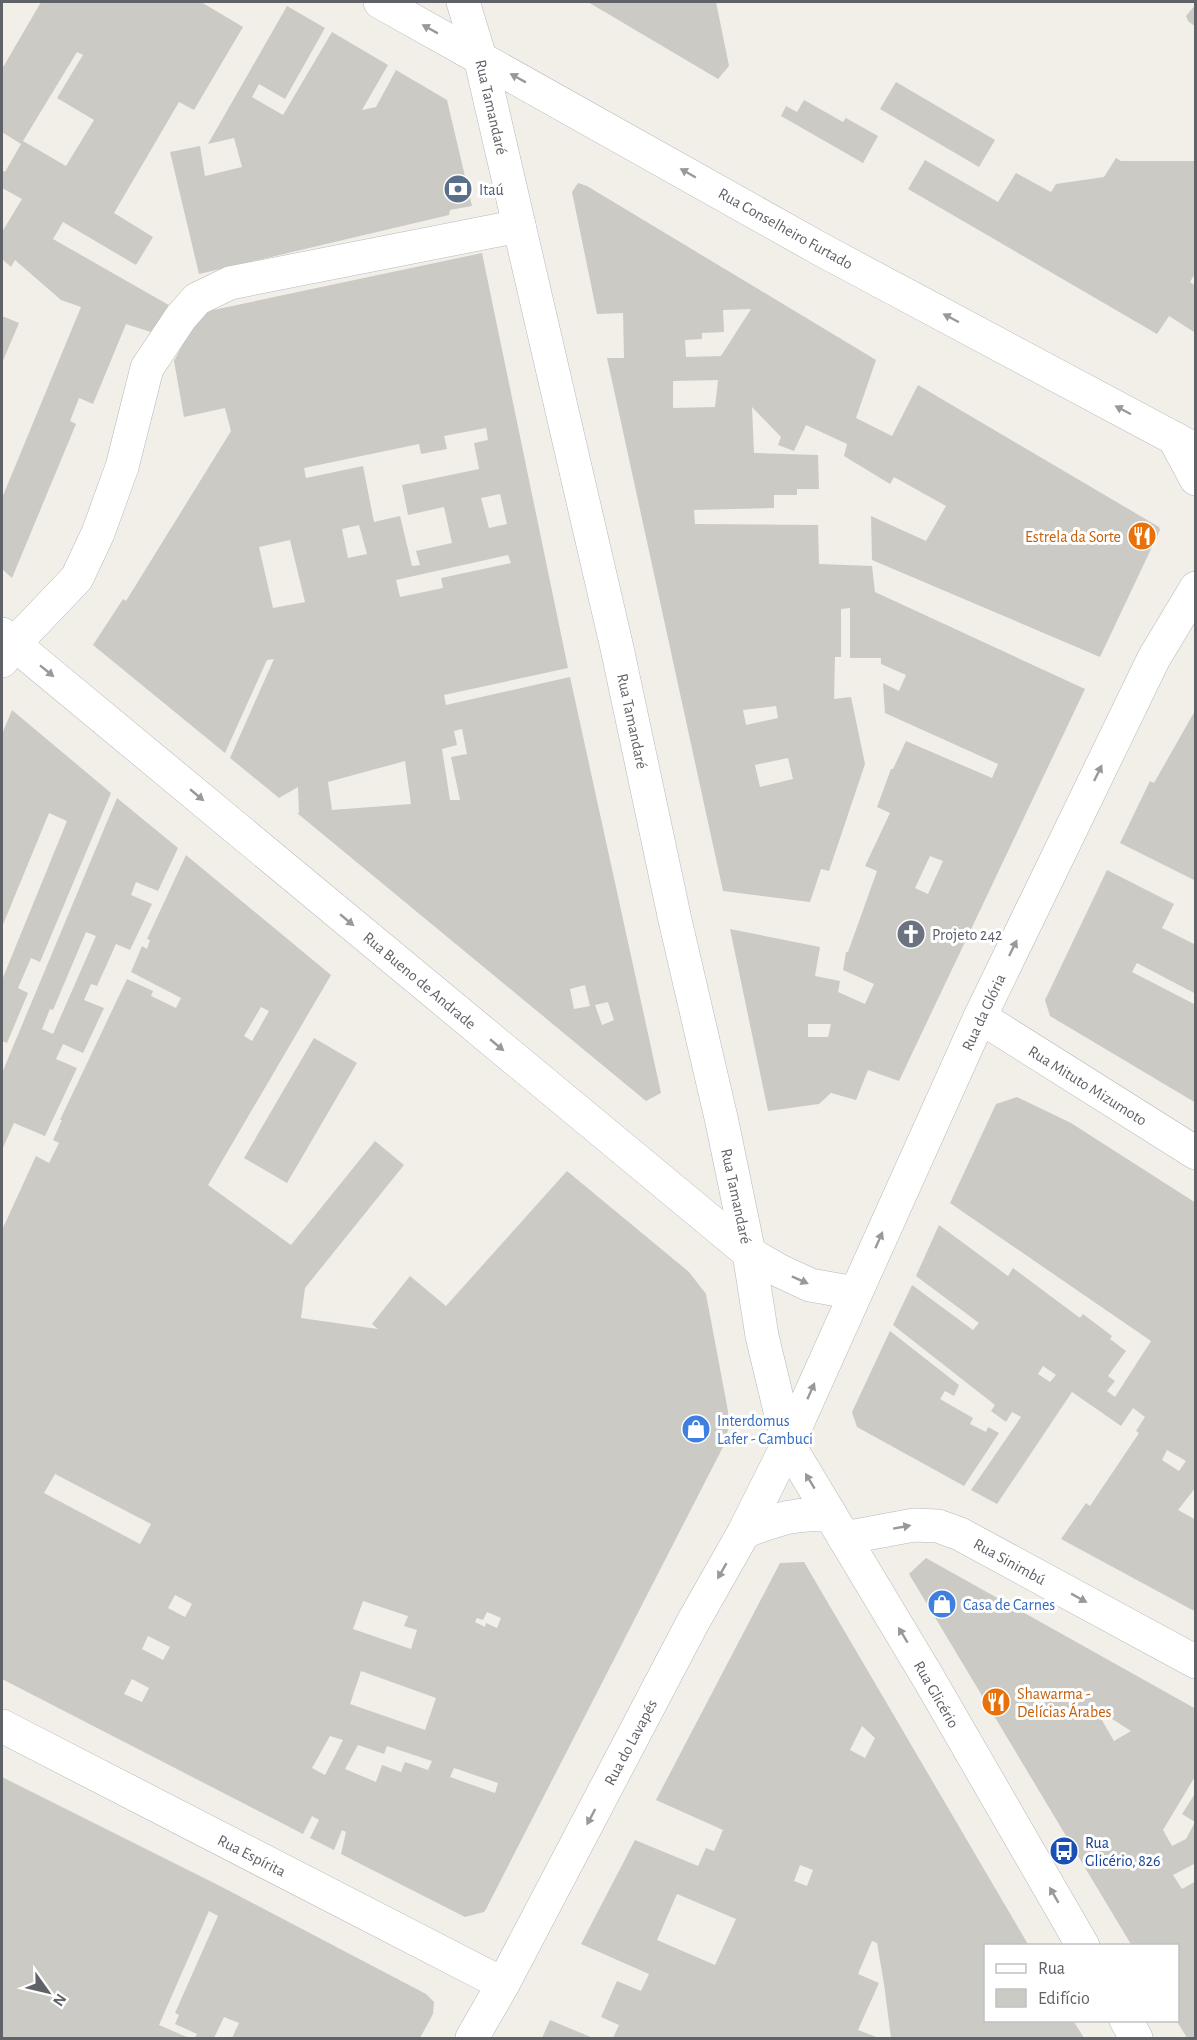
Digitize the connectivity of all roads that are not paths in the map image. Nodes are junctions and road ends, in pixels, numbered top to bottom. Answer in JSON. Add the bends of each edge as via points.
{"nodes":[{"id":1,"x":380,"y":2,"type":"edge"},
{"id":2,"x":463,"y":2,"type":"edge"},
{"id":3,"x":480,"y":57,"type":"junction"},
{"id":4,"x":519,"y":226,"type":"junction"},
{"id":5,"x":1185,"y":444,"type":"edge"},
{"id":6,"x":1196,"y":479,"type":"edge"},
{"id":7,"x":1196,"y":588,"type":"edge"},
{"id":8,"x":6,"y":646,"type":"edge"},
{"id":9,"x":980,"y":1017,"type":"junction"},
{"id":10,"x":1196,"y":1154,"type":"edge"},
{"id":11,"x":749,"y":1253,"type":"junction"},
{"id":12,"x":855,"y":1293,"type":"junction"},
{"id":13,"x":788,"y":1444,"type":"junction"},
{"id":14,"x":838,"y":1527,"type":"junction"},
{"id":15,"x":744,"y":1532,"type":"junction"},
{"id":16,"x":1196,"y":1662,"type":"edge"},
{"id":17,"x":2,"y":1726,"type":"edge"},
{"id":18,"x":1082,"y":1944,"type":"edge"},
{"id":19,"x":503,"y":1984,"type":"junction"},
{"id":20,"x":1127,"y":2022,"type":"edge"},
{"id":21,"x":472,"y":2038,"type":"edge"},
{"id":22,"x":1136,"y":2038,"type":"edge"}],
"edges":[{"from":3,"to":1,"type":"street","name":"Rua Conselheiro Furtado","one_way":true},
{"from":2,"to":3,"type":"street","name":"Rua Tamandaré"},
{"from":3,"to":4,"type":"street","name":"Rua Tamandaré"},
{"from":5,"to":3,"type":"street","name":"Rua Conselheiro Furtado","one_way":true,"via":[[822,250]]},
{"from":4,"to":8,"type":"street","via":[[230,283],[197,299],[147,368],[122,466],[77,578]]},
{"from":4,"to":11,"type":"street","name":"Rua Tamandaré","via":[[615,636]]},
{"from":5,"to":6,"type":"street"},
{"from":9,"to":7,"type":"street","name":"Rua da Glória","one_way":true,"via":[[1154,658]]},
{"from":8,"to":11,"type":"street","name":"Rua Bueno de Andrade","one_way":true},
{"from":9,"to":10,"type":"street","name":"Rua Mituto Mizumoto"},
{"from":12,"to":9,"type":"street","name":"Rua da Glória","one_way":true},
{"from":11,"to":12,"type":"street","name":"Rua Bueno de Andrade","one_way":true,"via":[[810,1285]]},
{"from":11,"to":13,"type":"street","name":"Rua Tamandaré","via":[[762,1336]]},
{"from":13,"to":12,"type":"street","name":"Rua da Glória","one_way":true},
{"from":14,"to":13,"type":"street","name":"Rua Glicério","one_way":true},
{"from":13,"to":15,"type":"street","name":"Rua do Lavapés"},
{"from":14,"to":15,"type":"street","name":"Rua Sinimbú","via":[[813,1513]]},
{"from":14,"to":16,"type":"street","name":"Rua Sinimbú","one_way":true,"via":[[938,1526],[960,1534]]},
{"from":18,"to":14,"type":"street","name":"Rua Glicério","one_way":true},
{"from":15,"to":19,"type":"street","name":"Rua do Lavapés","one_way":true},
{"from":17,"to":19,"type":"street","name":"Rua Espírita"},
{"from":19,"to":21,"type":"street","name":"Rua do Lavapés"},
{"from":20,"to":22,"type":"street"}]}
